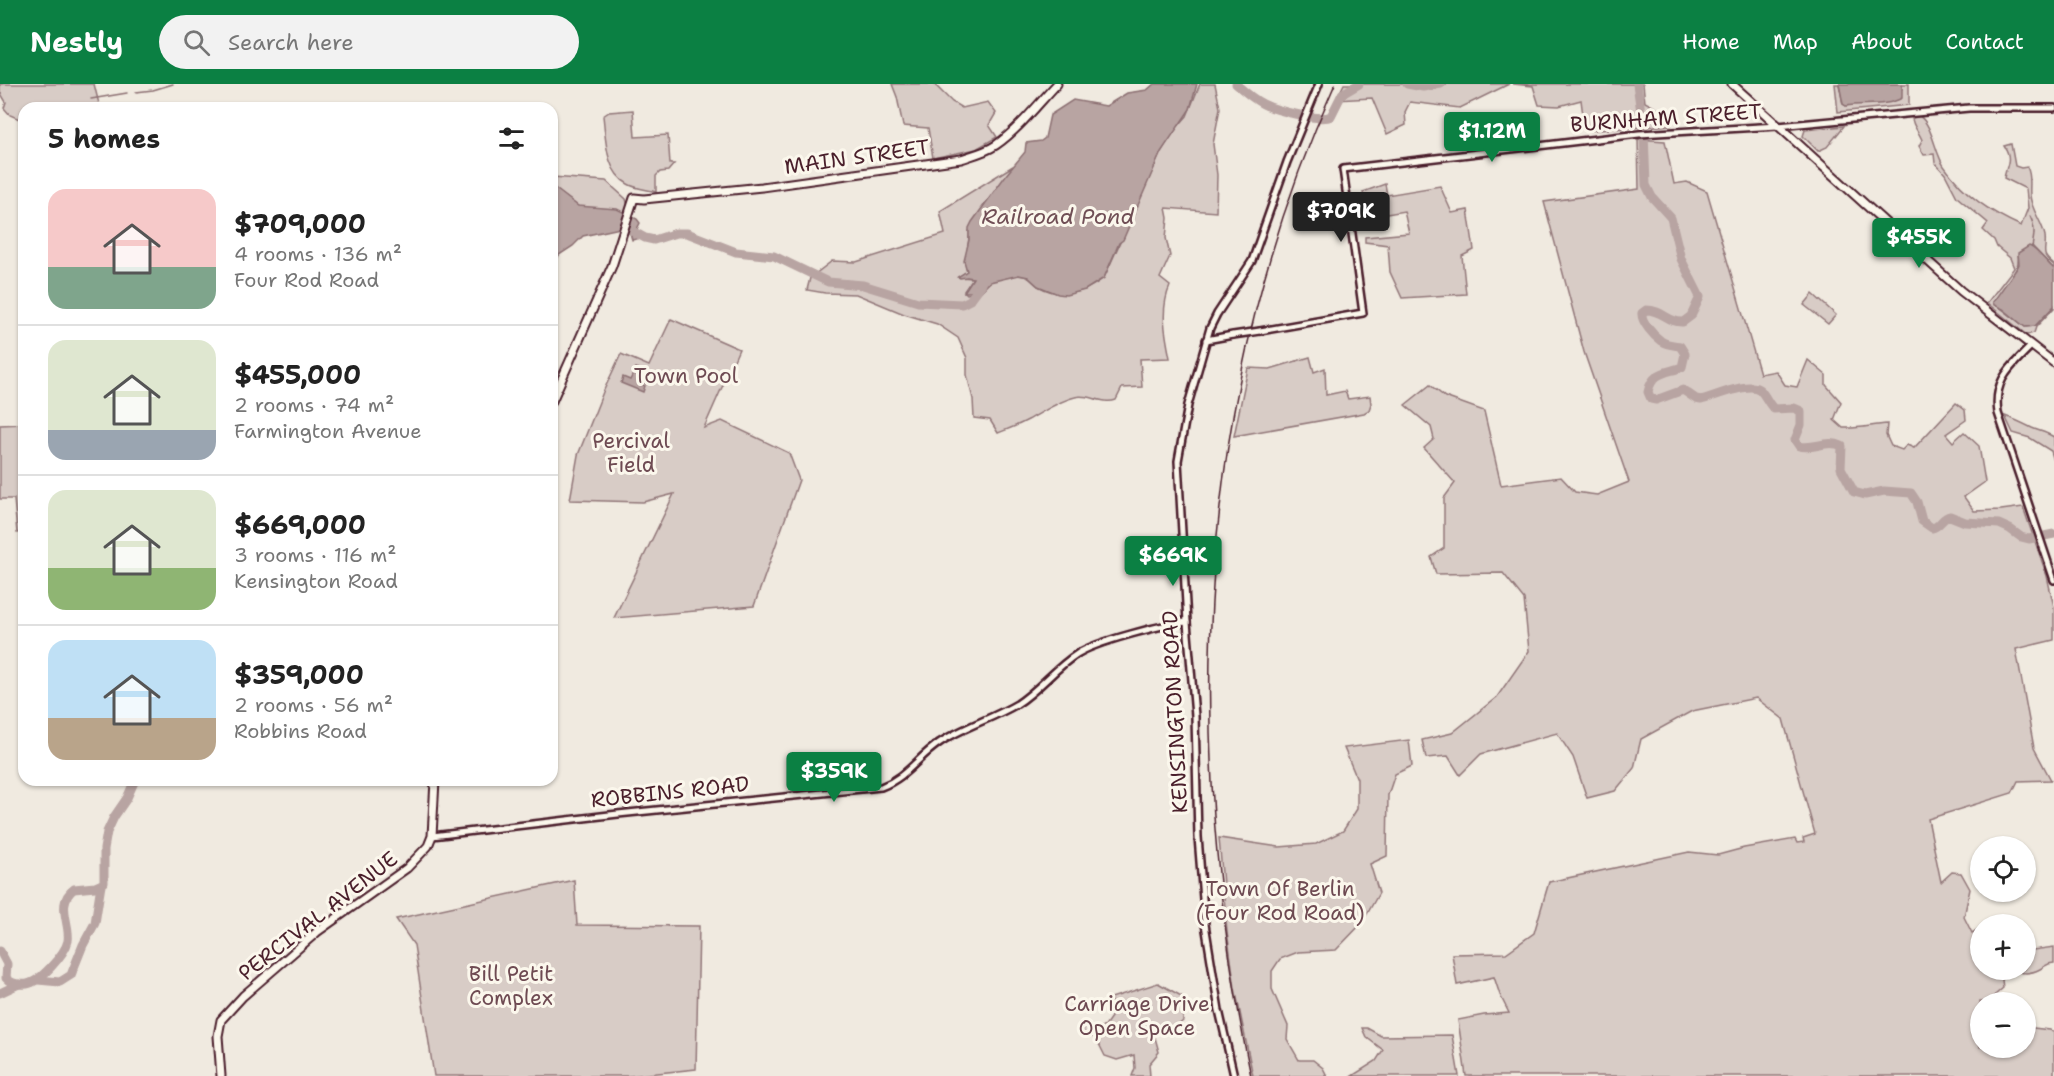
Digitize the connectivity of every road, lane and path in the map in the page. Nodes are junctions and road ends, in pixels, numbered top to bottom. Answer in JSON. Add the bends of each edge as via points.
{"nodes":[{"id":1,"x":1057,"y":84,"type":"edge"},
{"id":2,"x":1319,"y":84,"type":"edge"},
{"id":3,"x":1732,"y":84,"type":"edge"},
{"id":4,"x":2054,"y":108,"type":"edge"},
{"id":5,"x":1778,"y":126,"type":"junction"},
{"id":6,"x":1206,"y":340,"type":"junction"},
{"id":7,"x":2031,"y":346,"type":"junction"},
{"id":8,"x":2054,"y":363,"type":"edge"},
{"id":9,"x":558,"y":388,"type":"edge"},
{"id":10,"x":2054,"y":580,"type":"edge"},
{"id":11,"x":1187,"y":622,"type":"junction"},
{"id":12,"x":435,"y":786,"type":"edge"},
{"id":13,"x":432,"y":836,"type":"junction"},
{"id":14,"x":221,"y":1076,"type":"edge"},
{"id":15,"x":1234,"y":1076,"type":"edge"}],
"edges":[{"from":1,"to":9,"type":"main road","name":"MAIN STREET","via":[[996,145],[961,159],[762,187],[634,198],[612,266]]},
{"from":2,"to":6,"type":"street","name":"KENSINGTON ROAD","via":[[1252,261],[1217,314]]},
{"from":3,"to":5,"type":"main road"},
{"from":4,"to":5,"type":"street","name":"BURNHAM STREET","via":[[1969,108]]},
{"from":5,"to":6,"type":"street","name":"BURNHAM STREET","bridge":true,"via":[[1639,134],[1343,169],[1363,313]]},
{"from":5,"to":7,"type":"main road","via":[[1958,288]]},
{"from":6,"to":11,"type":"street","name":"KENSINGTON ROAD","via":[[1188,405],[1179,461]]},
{"from":7,"to":8,"type":"main road"},
{"from":7,"to":10,"type":"street","via":[[2003,376],[1996,402]]},
{"from":11,"to":13,"type":"street","name":"ROBBINS ROAD","via":[[1092,646],[1076,654],[1033,694],[942,741],[895,782],[881,787]]},
{"from":11,"to":15,"type":"street","name":"KENSINGTON ROAD","via":[[1205,924]]},
{"from":12,"to":13,"type":"main road"},
{"from":13,"to":14,"type":"main road","name":"PERCIVAL AVENUE","via":[[407,868],[317,932],[221,1020]]}]}
